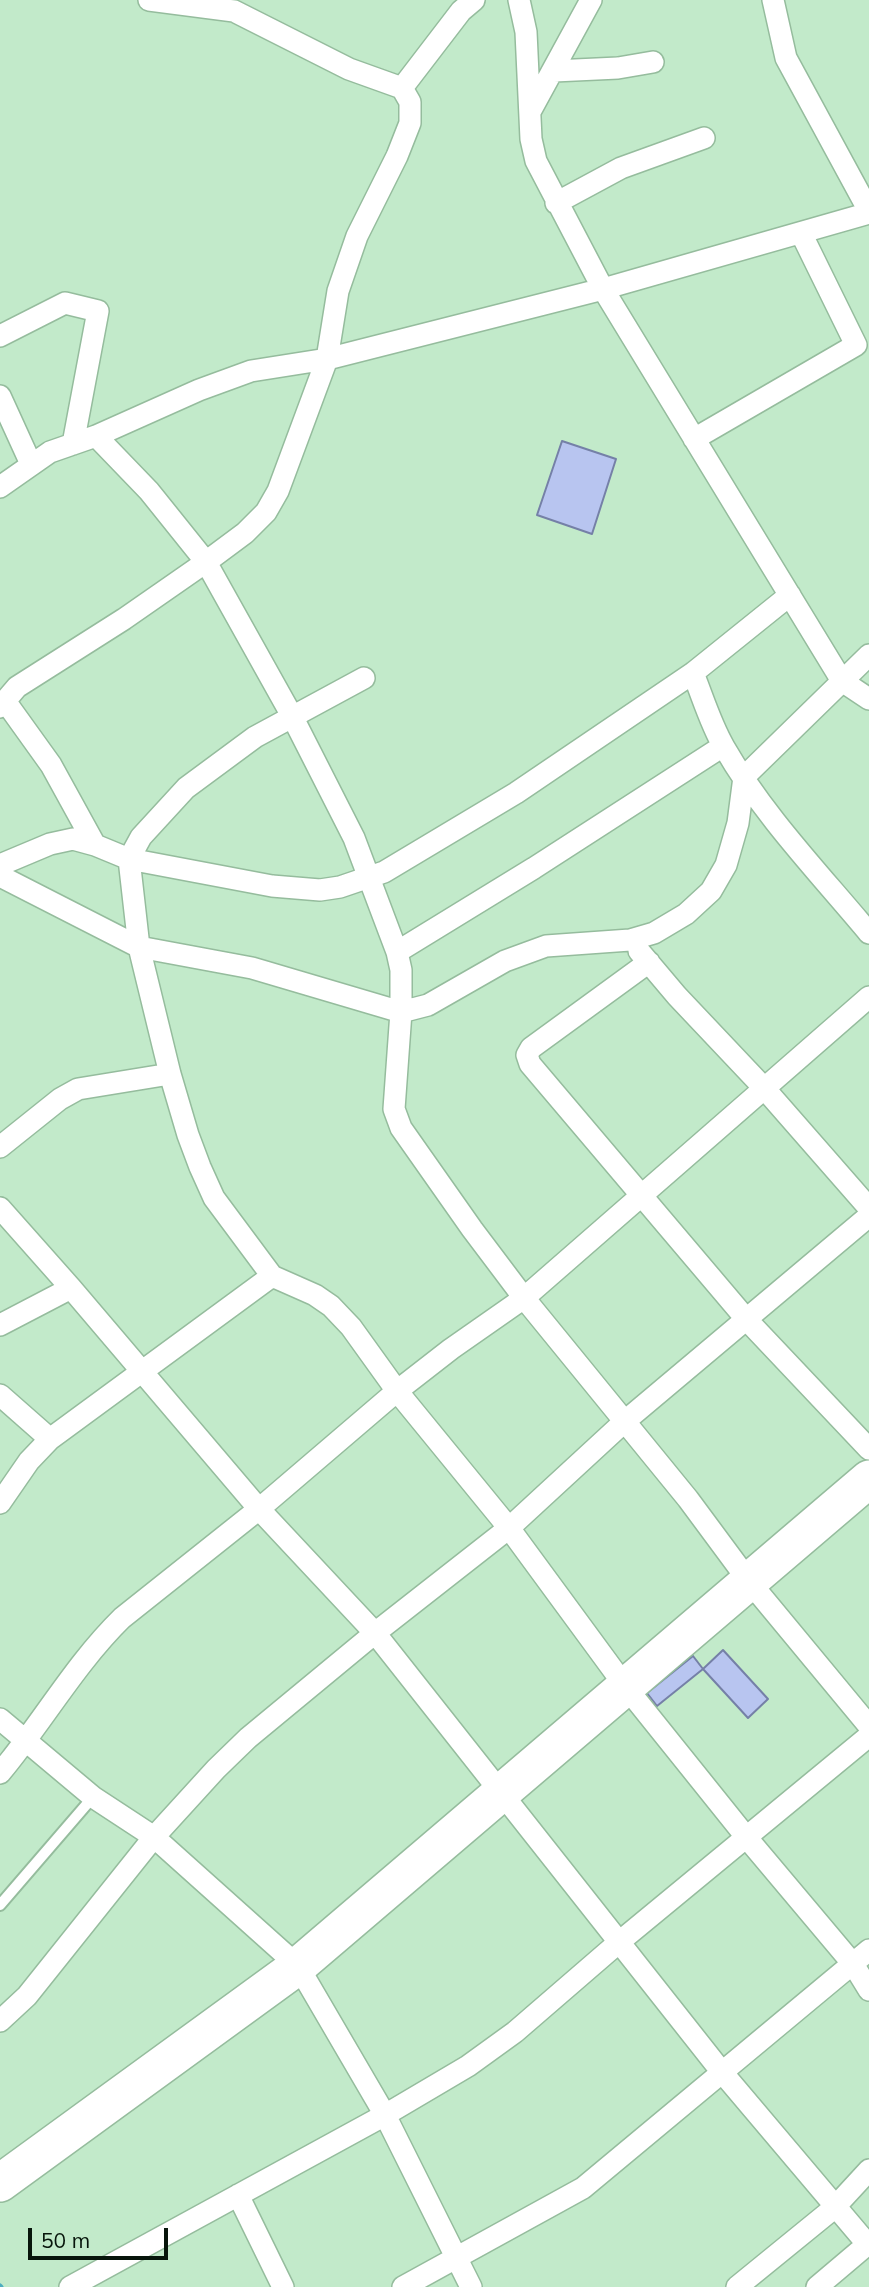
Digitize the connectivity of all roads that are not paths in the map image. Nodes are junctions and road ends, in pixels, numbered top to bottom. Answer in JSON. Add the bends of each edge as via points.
{"nodes":[{"id":1,"x":149,"y":0,"type":"edge"},
{"id":2,"x":474,"y":0,"type":"edge"},
{"id":3,"x":519,"y":0,"type":"edge"},
{"id":4,"x":591,"y":0,"type":"edge"},
{"id":5,"x":774,"y":0,"type":"edge"},
{"id":6,"x":653,"y":62,"type":"dead end"},
{"id":7,"x":554,"y":71,"type":"junction"},
{"id":8,"x":402,"y":88,"type":"junction"},
{"id":9,"x":531,"y":110,"type":"junction"},
{"id":10,"x":704,"y":138,"type":"dead end"},
{"id":11,"x":556,"y":203,"type":"junction"},
{"id":12,"x":869,"y":212,"type":"edge"},
{"id":13,"x":801,"y":233,"type":"junction"},
{"id":14,"x":603,"y":289,"type":"junction"},
{"id":15,"x":0,"y":335,"type":"edge"},
{"id":16,"x":863,"y":342,"type":"edge"},
{"id":17,"x":327,"y":359,"type":"junction"},
{"id":18,"x":0,"y":396,"type":"edge"},
{"id":19,"x":96,"y":436,"type":"junction"},
{"id":20,"x":694,"y":439,"type":"junction"},
{"id":21,"x":73,"y":444,"type":"junction"},
{"id":22,"x":32,"y":464,"type":"junction"},
{"id":23,"x":0,"y":487,"type":"edge"},
{"id":24,"x":206,"y":562,"type":"junction"},
{"id":25,"x":790,"y":596,"type":"junction"},
{"id":26,"x":869,"y":655,"type":"edge"},
{"id":27,"x":693,"y":673,"type":"junction"},
{"id":28,"x":363,"y":678,"type":"dead end"},
{"id":29,"x":842,"y":681,"type":"junction"},
{"id":30,"x":869,"y":699,"type":"edge"},
{"id":31,"x":3,"y":704,"type":"edge"},
{"id":32,"x":292,"y":716,"type":"junction"},
{"id":33,"x":723,"y":746,"type":"junction"},
{"id":34,"x":744,"y":777,"type":"junction"},
{"id":35,"x":95,"y":845,"type":"junction"},
{"id":36,"x":129,"y":859,"type":"junction"},
{"id":37,"x":0,"y":865,"type":"edge"},
{"id":38,"x":0,"y":876,"type":"edge"},
{"id":39,"x":369,"y":878,"type":"junction"},
{"id":40,"x":869,"y":933,"type":"edge"},
{"id":41,"x":630,"y":940,"type":"junction"},
{"id":42,"x":139,"y":947,"type":"junction"},
{"id":43,"x":397,"y":952,"type":"junction"},
{"id":44,"x":649,"y":962,"type":"junction"},
{"id":45,"x":869,"y":997,"type":"edge"},
{"id":46,"x":401,"y":1013,"type":"junction"},
{"id":47,"x":170,"y":1074,"type":"junction"},
{"id":48,"x":764,"y":1088,"type":"junction"},
{"id":49,"x":0,"y":1147,"type":"edge"},
{"id":50,"x":641,"y":1196,"type":"junction"},
{"id":51,"x":0,"y":1208,"type":"edge"},
{"id":52,"x":869,"y":1208,"type":"edge"},
{"id":53,"x":869,"y":1216,"type":"edge"},
{"id":54,"x":272,"y":1276,"type":"junction"},
{"id":55,"x":71,"y":1288,"type":"junction"},
{"id":56,"x":524,"y":1298,"type":"junction"},
{"id":57,"x":747,"y":1320,"type":"junction"},
{"id":58,"x":0,"y":1325,"type":"edge"},
{"id":59,"x":142,"y":1372,"type":"junction"},
{"id":60,"x":397,"y":1391,"type":"junction"},
{"id":61,"x":0,"y":1395,"type":"edge"},
{"id":62,"x":624,"y":1422,"type":"junction"},
{"id":63,"x":50,"y":1439,"type":"junction"},
{"id":64,"x":869,"y":1449,"type":"edge"},
{"id":65,"x":869,"y":1479,"type":"edge"},
{"id":66,"x":0,"y":1503,"type":"edge"},
{"id":67,"x":259,"y":1509,"type":"junction"},
{"id":68,"x":509,"y":1528,"type":"junction"},
{"id":69,"x":748,"y":1580,"type":"junction"},
{"id":70,"x":375,"y":1633,"type":"junction"},
{"id":71,"x":625,"y":1686,"type":"junction"},
{"id":72,"x":0,"y":1719,"type":"edge"},
{"id":73,"x":869,"y":1726,"type":"edge"},
{"id":74,"x":869,"y":1736,"type":"edge"},
{"id":75,"x":26,"y":1742,"type":"junction"},
{"id":76,"x":0,"y":1773,"type":"edge"},
{"id":77,"x":499,"y":1793,"type":"junction"},
{"id":78,"x":93,"y":1797,"type":"junction"},
{"id":79,"x":153,"y":1837,"type":"junction"},
{"id":80,"x":747,"y":1838,"type":"junction"},
{"id":81,"x":0,"y":1905,"type":"edge"},
{"id":82,"x":618,"y":1943,"type":"junction"},
{"id":83,"x":861,"y":1957,"type":"edge"},
{"id":84,"x":298,"y":1966,"type":"junction"},
{"id":85,"x":869,"y":1990,"type":"edge"},
{"id":86,"x":0,"y":2021,"type":"edge"},
{"id":87,"x":721,"y":2071,"type":"junction"},
{"id":88,"x":385,"y":2115,"type":"junction"},
{"id":89,"x":869,"y":2170,"type":"edge"},
{"id":90,"x":0,"y":2183,"type":"edge"},
{"id":91,"x":238,"y":2195,"type":"junction"},
{"id":92,"x":834,"y":2208,"type":"junction"},
{"id":93,"x":868,"y":2244,"type":"edge"},
{"id":94,"x":456,"y":2258,"type":"junction"},
{"id":95,"x":70,"y":2287,"type":"edge"},
{"id":96,"x":283,"y":2287,"type":"edge"},
{"id":97,"x":403,"y":2287,"type":"edge"},
{"id":98,"x":471,"y":2287,"type":"edge"},
{"id":99,"x":737,"y":2287,"type":"edge"},
{"id":100,"x":817,"y":2287,"type":"edge"}],
"edges":[{"from":1,"to":8,"type":"street","via":[[234,11],[349,69]]},
{"from":2,"to":8,"type":"street"},
{"from":3,"to":9,"type":"street"},
{"from":4,"to":7,"type":"street"},
{"from":5,"to":12,"type":"street","via":[[786,58]]},
{"from":6,"to":7,"type":"street"},
{"from":7,"to":9,"type":"street"},
{"from":8,"to":17,"type":"street","via":[[410,102],[410,123],[357,236],[338,291]]},
{"from":9,"to":11,"type":"street","via":[[536,161]]},
{"from":10,"to":11,"type":"street","via":[[621,168]]},
{"from":11,"to":14,"type":"street"},
{"from":12,"to":13,"type":"street"},
{"from":13,"to":14,"type":"street"},
{"from":13,"to":16,"type":"street"},
{"from":14,"to":17,"type":"street"},
{"from":14,"to":20,"type":"street"},
{"from":15,"to":21,"type":"street","via":[[65,303],[98,311]]},
{"from":16,"to":20,"type":"street"},
{"from":17,"to":19,"type":"street","via":[[251,371]]},
{"from":17,"to":24,"type":"street","via":[[267,512]]},
{"from":18,"to":22,"type":"street"},
{"from":19,"to":21,"type":"street"},
{"from":19,"to":24,"type":"street","via":[[149,491]]},
{"from":20,"to":25,"type":"street"},
{"from":21,"to":22,"type":"street"},
{"from":22,"to":23,"type":"street"},
{"from":24,"to":31,"type":"street","via":[[17,687]]},
{"from":24,"to":32,"type":"street"},
{"from":25,"to":27,"type":"street"},
{"from":25,"to":29,"type":"street"},
{"from":26,"to":29,"type":"street"},
{"from":27,"to":33,"type":"street"},
{"from":27,"to":39,"type":"street","via":[[516,793]]},
{"from":28,"to":32,"type":"street"},
{"from":29,"to":30,"type":"street"},
{"from":29,"to":34,"type":"street"},
{"from":31,"to":35,"type":"street","via":[[51,765]]},
{"from":32,"to":36,"type":"street","via":[[186,788],[141,837]]},
{"from":32,"to":39,"type":"street","via":[[354,838]]},
{"from":33,"to":34,"type":"street"},
{"from":33,"to":43,"type":"street"},
{"from":34,"to":40,"type":"street"},
{"from":34,"to":41,"type":"street","via":[[726,865],[711,891],[686,914],[654,933]]},
{"from":35,"to":36,"type":"street"},
{"from":35,"to":37,"type":"street","via":[[73,839]]},
{"from":36,"to":39,"type":"street","via":[[284,887],[330,889]]},
{"from":36,"to":42,"type":"street"},
{"from":38,"to":42,"type":"street"},
{"from":39,"to":43,"type":"street"},
{"from":41,"to":44,"type":"street"},
{"from":41,"to":46,"type":"street","via":[[547,946],[505,961],[428,1005]]},
{"from":42,"to":46,"type":"street","via":[[252,968]]},
{"from":42,"to":47,"type":"street"},
{"from":43,"to":46,"type":"street"},
{"from":44,"to":48,"type":"street"},
{"from":44,"to":50,"type":"street","via":[[530,1048],[527,1055]]},
{"from":45,"to":48,"type":"street"},
{"from":46,"to":56,"type":"street","via":[[394,1109],[401,1128]]},
{"from":47,"to":49,"type":"street","via":[[78,1089],[60,1098]]},
{"from":47,"to":54,"type":"street","via":[[214,1198]]},
{"from":48,"to":50,"type":"street"},
{"from":48,"to":52,"type":"street"},
{"from":50,"to":56,"type":"street"},
{"from":50,"to":57,"type":"street"},
{"from":51,"to":55,"type":"street"},
{"from":53,"to":57,"type":"street"},
{"from":54,"to":59,"type":"street"},
{"from":54,"to":60,"type":"street","via":[[331,1306]]},
{"from":55,"to":58,"type":"street"},
{"from":55,"to":59,"type":"street"},
{"from":56,"to":60,"type":"street"},
{"from":56,"to":62,"type":"street"},
{"from":57,"to":62,"type":"street"},
{"from":57,"to":64,"type":"street"},
{"from":59,"to":63,"type":"street"},
{"from":59,"to":67,"type":"street"},
{"from":60,"to":67,"type":"street"},
{"from":60,"to":68,"type":"street"},
{"from":61,"to":63,"type":"street"},
{"from":62,"to":68,"type":"street"},
{"from":62,"to":69,"type":"street"},
{"from":63,"to":66,"type":"street"},
{"from":65,"to":69,"type":"highway"},
{"from":67,"to":70,"type":"street"},
{"from":67,"to":75,"type":"street","via":[[101,1638]]},
{"from":68,"to":70,"type":"street"},
{"from":68,"to":71,"type":"street"},
{"from":69,"to":71,"type":"highway"},
{"from":69,"to":73,"type":"street"},
{"from":70,"to":77,"type":"street"},
{"from":70,"to":79,"type":"street","via":[[248,1738]]},
{"from":71,"to":77,"type":"highway"},
{"from":71,"to":80,"type":"street"},
{"from":72,"to":75,"type":"street"},
{"from":74,"to":80,"type":"street"},
{"from":75,"to":76,"type":"street"},
{"from":75,"to":78,"type":"street"},
{"from":77,"to":82,"type":"street"},
{"from":77,"to":84,"type":"highway"},
{"from":78,"to":79,"type":"street"},
{"from":78,"to":81,"type":"lane"},
{"from":79,"to":84,"type":"street"},
{"from":79,"to":86,"type":"street","via":[[27,1996]]},
{"from":80,"to":82,"type":"street"},
{"from":80,"to":83,"type":"street"},
{"from":82,"to":87,"type":"street"},
{"from":82,"to":88,"type":"street","via":[[506,2039]]},
{"from":83,"to":85,"type":"street"},
{"from":83,"to":87,"type":"street"},
{"from":84,"to":88,"type":"street"},
{"from":84,"to":90,"type":"highway"},
{"from":87,"to":92,"type":"street"},
{"from":87,"to":94,"type":"street","via":[[583,2189]]},
{"from":88,"to":91,"type":"street"},
{"from":88,"to":94,"type":"street"},
{"from":89,"to":92,"type":"street"},
{"from":91,"to":95,"type":"street"},
{"from":91,"to":96,"type":"street"},
{"from":92,"to":93,"type":"street"},
{"from":92,"to":99,"type":"street"},
{"from":93,"to":100,"type":"street"},
{"from":94,"to":97,"type":"street"},
{"from":94,"to":98,"type":"street"}]}
